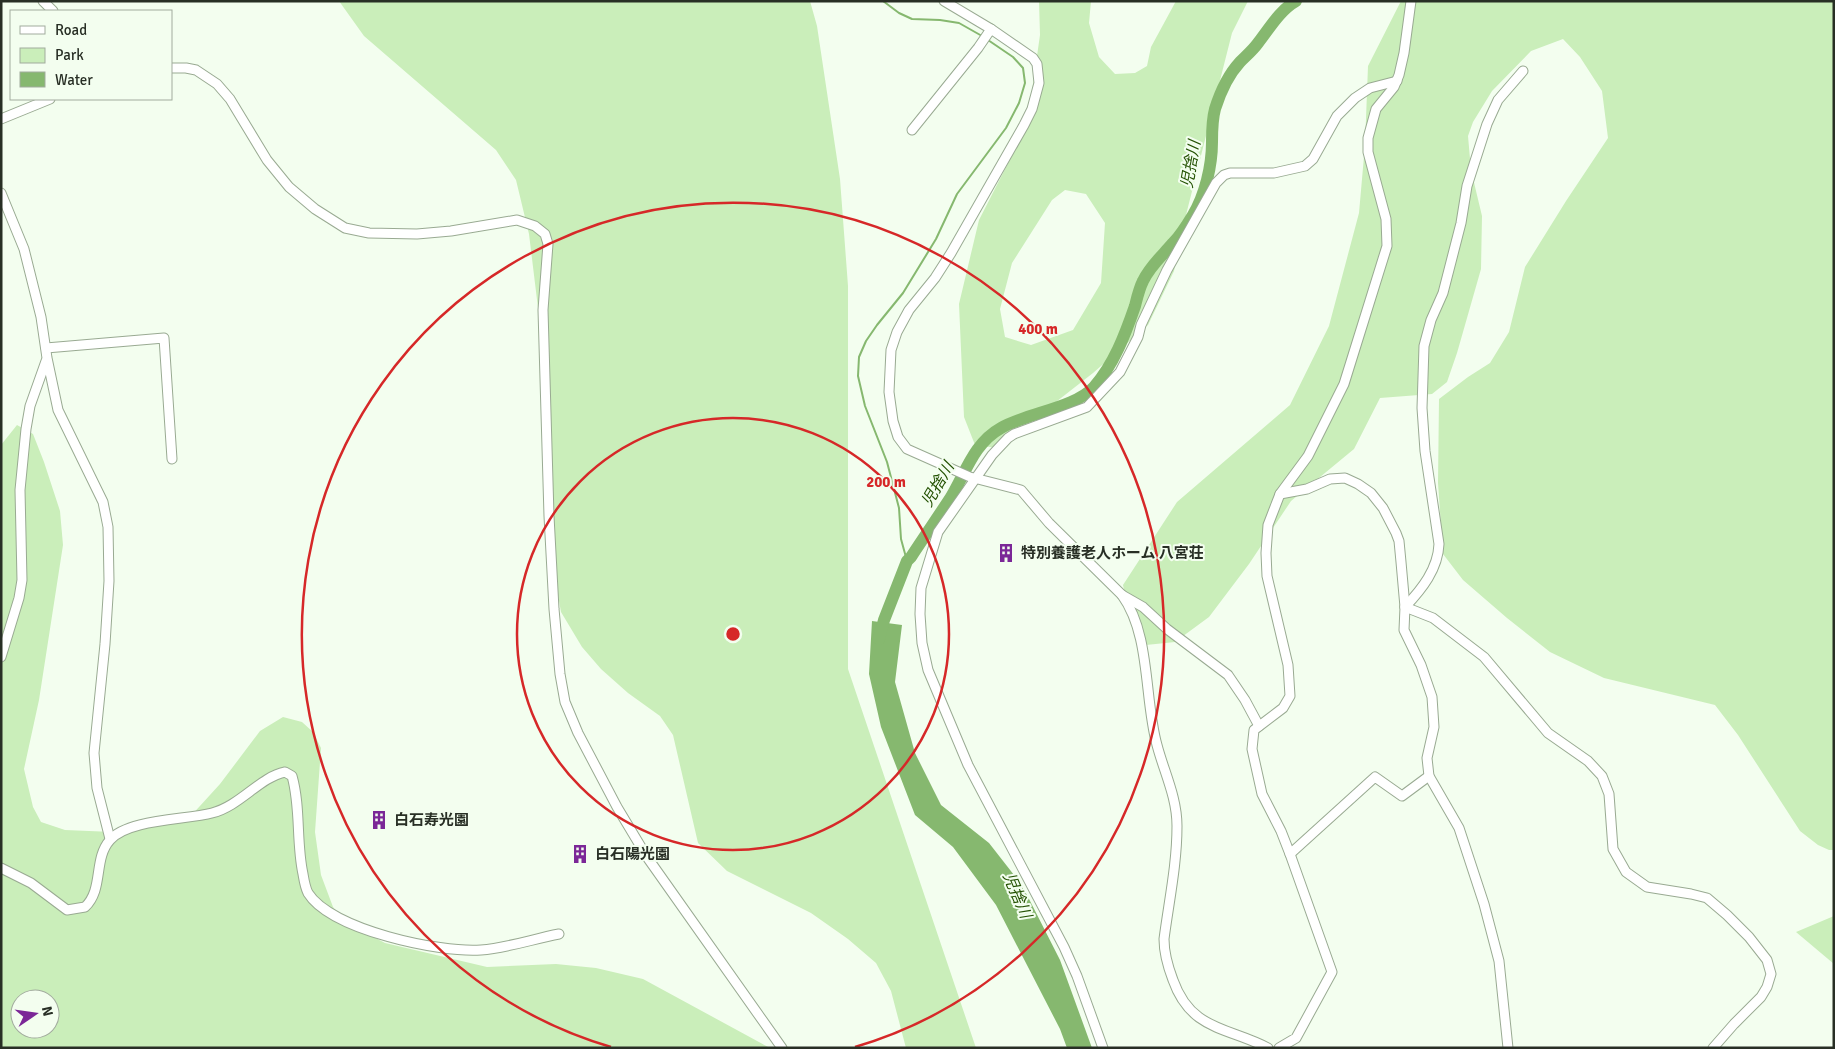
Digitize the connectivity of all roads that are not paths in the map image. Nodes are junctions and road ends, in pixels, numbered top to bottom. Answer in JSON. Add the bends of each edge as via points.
{"nodes":[{"id":1,"x":43,"y":1,"type":"edge"},
{"id":2,"x":944,"y":1,"type":"edge"},
{"id":3,"x":1411,"y":1,"type":"edge"},
{"id":4,"x":52,"y":10,"type":"edge"},
{"id":5,"x":990,"y":29,"type":"junction"},
{"id":6,"x":172,"y":68,"type":"edge"},
{"id":7,"x":1523,"y":71,"type":"dead end"},
{"id":8,"x":1397,"y":81,"type":"junction"},
{"id":9,"x":48,"y":100,"type":"edge"},
{"id":10,"x":1,"y":119,"type":"edge"},
{"id":11,"x":912,"y":130,"type":"dead end"},
{"id":12,"x":1,"y":193,"type":"edge"},
{"id":13,"x":46,"y":348,"type":"junction"},
{"id":14,"x":46,"y":358,"type":"junction"},
{"id":15,"x":172,"y":459,"type":"dead end"},
{"id":16,"x":973,"y":478,"type":"junction"},
{"id":17,"x":1280,"y":494,"type":"junction"},
{"id":18,"x":1122,"y":594,"type":"junction"},
{"id":19,"x":1405,"y":607,"type":"junction"},
{"id":20,"x":1,"y":657,"type":"edge"},
{"id":21,"x":1259,"y":726,"type":"junction"},
{"id":22,"x":1429,"y":776,"type":"junction"},
{"id":23,"x":110,"y":839,"type":"junction"},
{"id":24,"x":1290,"y":854,"type":"junction"},
{"id":25,"x":1,"y":868,"type":"edge"},
{"id":26,"x":559,"y":934,"type":"dead end"},
{"id":27,"x":782,"y":1048,"type":"edge"},
{"id":28,"x":1102,"y":1048,"type":"edge"},
{"id":29,"x":1268,"y":1048,"type":"edge"},
{"id":30,"x":1279,"y":1048,"type":"edge"},
{"id":31,"x":1508,"y":1048,"type":"edge"},
{"id":32,"x":1713,"y":1048,"type":"edge"}],
"edges":[{"from":1,"to":4,"type":"street"},
{"from":2,"to":5,"type":"street"},
{"from":3,"to":8,"type":"street"},
{"from":5,"to":11,"type":"street"},
{"from":5,"to":16,"type":"street","via":[[1037,64],[1039,83],[1032,109],[1014,146],[951,252],[898,332],[891,350],[889,392],[893,421],[907,449]]},
{"from":6,"to":27,"type":"street","via":[[196,70],[217,84],[280,177],[299,197],[345,228],[369,233],[417,234],[517,220],[535,226],[545,234],[548,244],[544,310],[549,516],[554,608],[565,702],[592,760],[647,858]]},
{"from":7,"to":19,"type":"street","via":[[1498,100],[1486,124],[1467,186],[1448,277],[1426,336],[1422,408],[1438,552],[1432,573]]},
{"from":8,"to":16,"type":"street","via":[[1370,88],[1354,98],[1337,116],[1305,166],[1274,173],[1224,175],[1216,183],[1168,270],[1120,372],[1087,407],[1014,434]]},
{"from":8,"to":17,"type":"street","via":[[1376,109],[1368,138],[1368,152],[1388,234],[1383,259],[1344,384],[1308,456]]},
{"from":9,"to":10,"type":"street"},
{"from":12,"to":13,"type":"street","via":[[24,249]]},
{"from":13,"to":14,"type":"street"},
{"from":13,"to":15,"type":"street","via":[[164,338]]},
{"from":14,"to":20,"type":"street","via":[[26,429],[20,490],[22,580]]},
{"from":14,"to":23,"type":"street","via":[[58,410],[103,502],[108,526],[109,590],[94,754],[97,788]]},
{"from":16,"to":18,"type":"street","via":[[1021,490],[1049,523]]},
{"from":16,"to":28,"type":"street","via":[[938,532],[922,580],[920,614],[924,657],[968,764],[1064,947]]},
{"from":17,"to":19,"type":"street","via":[[1341,477],[1371,493],[1389,518],[1399,541]]},
{"from":17,"to":21,"type":"street","via":[[1268,525],[1267,570],[1288,665],[1290,696],[1283,708]]},
{"from":18,"to":21,"type":"street","via":[[1228,675]]},
{"from":18,"to":29,"type":"street","via":[[1132,613],[1142,648],[1152,726],[1176,809],[1175,870],[1164,939],[1171,976],[1177,992],[1196,1016]]},
{"from":19,"to":22,"type":"street","via":[[1404,630],[1432,697],[1434,727],[1427,758]]},
{"from":19,"to":32,"type":"street","via":[[1433,618],[1484,657],[1548,733],[1588,761],[1602,776],[1609,794],[1613,848],[1626,872],[1647,887],[1708,898],[1749,937],[1767,960],[1771,974],[1767,987]]},
{"from":21,"to":24,"type":"street","via":[[1254,730],[1252,740],[1260,787]]},
{"from":22,"to":24,"type":"street","via":[[1402,796],[1376,777]]},
{"from":22,"to":31,"type":"street","via":[[1459,828],[1484,904],[1499,961]]},
{"from":23,"to":25,"type":"street","via":[[102,855],[96,888],[85,907],[67,910],[31,883]]},
{"from":23,"to":26,"type":"street","via":[[139,825],[224,809],[285,772],[292,776],[296,793],[300,856],[306,886],[320,905],[334,915],[398,940],[450,950],[486,950]]},
{"from":24,"to":30,"type":"street","via":[[1332,972],[1296,1038]]}]}
